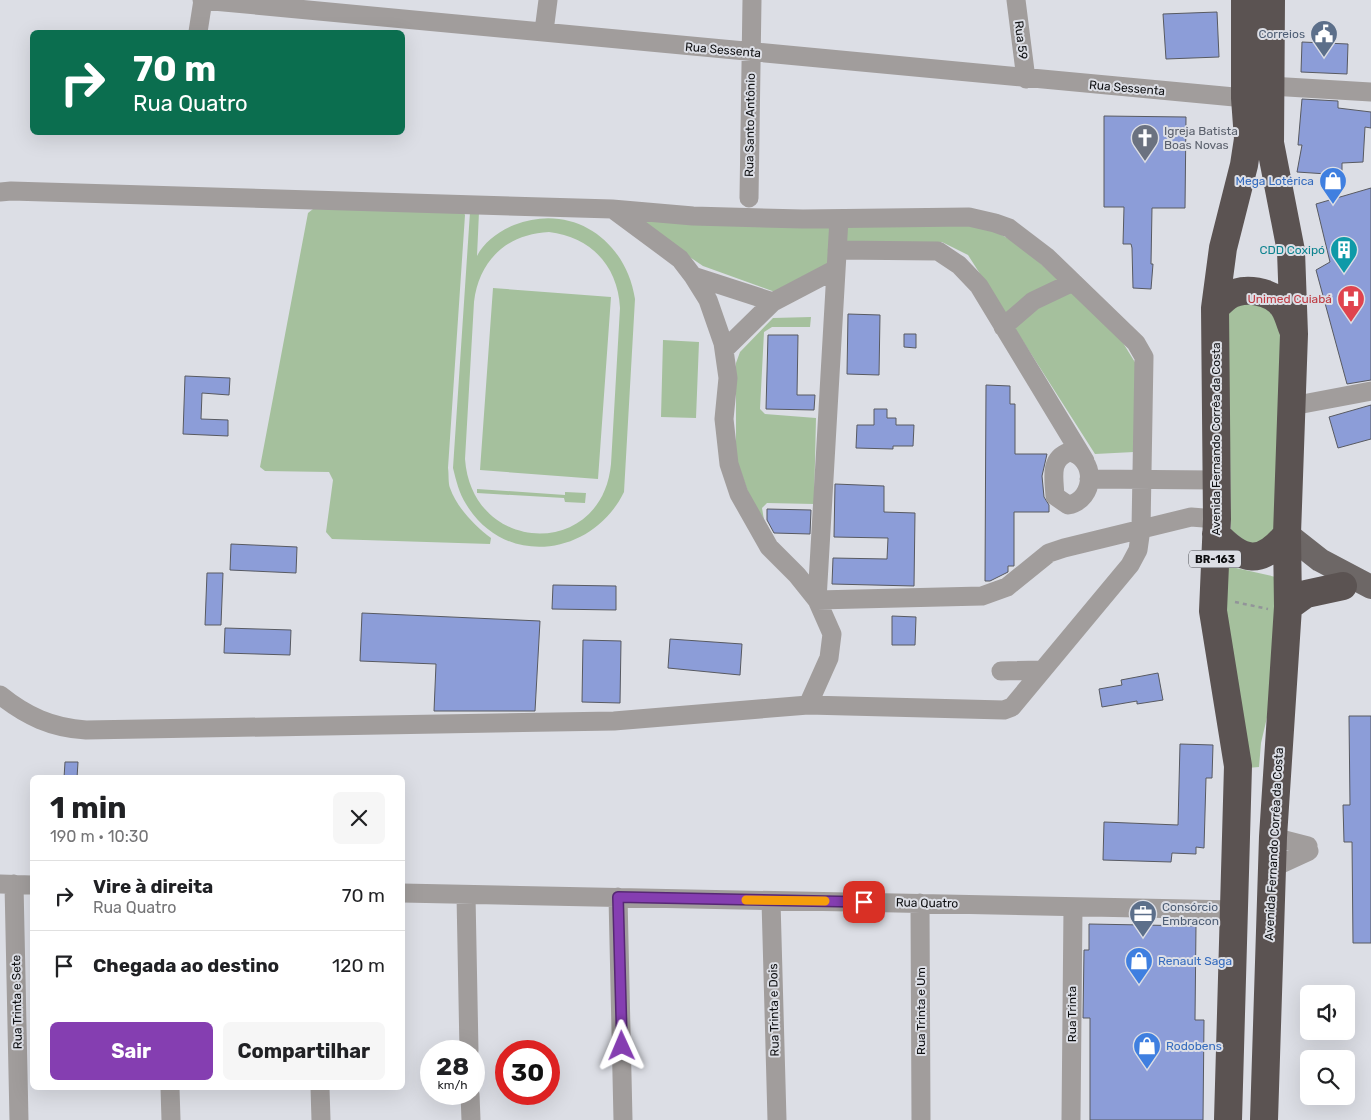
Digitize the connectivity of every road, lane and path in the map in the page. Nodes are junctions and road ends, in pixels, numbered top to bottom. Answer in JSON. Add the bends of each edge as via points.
{"nodes":[{"id":1,"x":203,"y":0,"type":"edge"},
{"id":2,"x":548,"y":0,"type":"edge"},
{"id":3,"x":752,"y":0,"type":"edge"},
{"id":4,"x":1016,"y":0,"type":"edge"},
{"id":5,"x":1245,"y":0,"type":"edge"},
{"id":6,"x":1271,"y":0,"type":"edge"},
{"id":7,"x":198,"y":30,"type":"edge"},
{"id":8,"x":544,"y":31,"type":"junction"},
{"id":9,"x":751,"y":53,"type":"junction"},
{"id":10,"x":1026,"y":79,"type":"junction"},
{"id":11,"x":1270,"y":86,"type":"junction"},
{"id":12,"x":1371,"y":92,"type":"edge"},
{"id":13,"x":1245,"y":98,"type":"junction"},
{"id":14,"x":0,"y":192,"type":"edge"},
{"id":15,"x":749,"y":198,"type":"dead end"},
{"id":16,"x":612,"y":209,"type":"junction"},
{"id":17,"x":839,"y":219,"type":"junction"},
{"id":18,"x":837,"y":250,"type":"junction"},
{"id":19,"x":836,"y":269,"type":"junction"},
{"id":20,"x":693,"y":276,"type":"junction"},
{"id":21,"x":1073,"y":282,"type":"junction"},
{"id":22,"x":773,"y":302,"type":"junction"},
{"id":23,"x":1215,"y":308,"type":"junction"},
{"id":24,"x":1003,"y":327,"type":"junction"},
{"id":25,"x":1294,"y":334,"type":"junction"},
{"id":26,"x":724,"y":350,"type":"junction"},
{"id":27,"x":1371,"y":392,"type":"edge"},
{"id":28,"x":1292,"y":406,"type":"junction"},
{"id":29,"x":1141,"y":478,"type":"junction"},
{"id":30,"x":1216,"y":480,"type":"junction"},
{"id":31,"x":1216,"y":527,"type":"junction"},
{"id":32,"x":1141,"y":529,"type":"junction"},
{"id":33,"x":1287,"y":534,"type":"junction"},
{"id":34,"x":1247,"y":556,"type":"junction"},
{"id":35,"x":1286,"y":574,"type":"junction"},
{"id":36,"x":1343,"y":586,"type":"junction"},
{"id":37,"x":1371,"y":588,"type":"edge"},
{"id":38,"x":817,"y":600,"type":"junction"},
{"id":39,"x":1228,"y":600,"type":"dead end"},
{"id":40,"x":1279,"y":608,"type":"junction"},
{"id":41,"x":1041,"y":670,"type":"junction"},
{"id":42,"x":1000,"y":671,"type":"dead end"},
{"id":43,"x":0,"y":695,"type":"edge"},
{"id":44,"x":808,"y":705,"type":"junction"},
{"id":45,"x":1273,"y":837,"type":"junction"},
{"id":46,"x":1272,"y":868,"type":"junction"},
{"id":47,"x":16,"y":884,"type":"edge"},
{"id":48,"x":405,"y":893,"type":"edge"},
{"id":49,"x":466,"y":895,"type":"junction"},
{"id":50,"x":618,"y":897,"type":"junction"},
{"id":51,"x":772,"y":901,"type":"junction"},
{"id":52,"x":920,"y":903,"type":"junction"},
{"id":53,"x":1073,"y":907,"type":"junction"},
{"id":54,"x":1236,"y":910,"type":"junction"},
{"id":55,"x":469,"y":1040,"type":"edge"},
{"id":56,"x":170,"y":1090,"type":"edge"},
{"id":57,"x":320,"y":1090,"type":"edge"},
{"id":58,"x":470,"y":1105,"type":"edge"},
{"id":59,"x":19,"y":1120,"type":"edge"},
{"id":60,"x":171,"y":1120,"type":"edge"},
{"id":61,"x":321,"y":1120,"type":"edge"},
{"id":62,"x":471,"y":1120,"type":"edge"},
{"id":63,"x":623,"y":1120,"type":"edge"},
{"id":64,"x":777,"y":1120,"type":"edge"},
{"id":65,"x":921,"y":1120,"type":"edge"},
{"id":66,"x":1071,"y":1120,"type":"edge"},
{"id":67,"x":1228,"y":1120,"type":"edge"},
{"id":68,"x":1264,"y":1120,"type":"edge"}],
"edges":[{"from":1,"to":7,"type":"street"},
{"from":1,"to":8,"type":"street","name":"Rua Sessenta"},
{"from":2,"to":8,"type":"street"},
{"from":3,"to":9,"type":"street","name":"Rua Santo Antônio"},
{"from":4,"to":10,"type":"street","name":"Rua 59"},
{"from":5,"to":13,"type":"highway","name":"Avenida Fernando Corrêa da Costa","number":"BR-163"},
{"from":6,"to":11,"type":"highway","name":"Avenida Fernando Corrêa da Costa"},
{"from":8,"to":9,"type":"street","name":"Rua Sessenta"},
{"from":9,"to":10,"type":"street","name":"Rua Sessenta"},
{"from":9,"to":15,"type":"street","name":"Rua Santo Antônio"},
{"from":10,"to":13,"type":"street","name":"Rua Sessenta"},
{"from":11,"to":12,"type":"street"},
{"from":11,"to":25,"type":"highway","name":"Avenida Fernando Corrêa da Costa","via":[[1270,143],[1291,251]]},
{"from":13,"to":23,"type":"highway","name":"Avenida Fernando Corrêa da Costa","number":"BR-163","via":[[1248,139],[1224,248]]},
{"from":14,"to":16,"type":"street"},
{"from":16,"to":17,"type":"street","via":[[693,216]]},
{"from":16,"to":20,"type":"street","via":[[664,246]]},
{"from":17,"to":18,"type":"street"},
{"from":17,"to":21,"type":"street","via":[[970,217],[996,223],[1009,228],[1047,257]]},
{"from":18,"to":19,"type":"street"},
{"from":18,"to":24,"type":"street","via":[[938,251],[959,265],[979,286]]},
{"from":19,"to":22,"type":"street"},
{"from":19,"to":38,"type":"street"},
{"from":20,"to":22,"type":"street"},
{"from":20,"to":26,"type":"street","via":[[708,300]]},
{"from":21,"to":24,"type":"street","via":[[1033,301]]},
{"from":21,"to":29,"type":"street","via":[[1136,343],[1144,357]]},
{"from":22,"to":26,"type":"street"},
{"from":23,"to":25,"type":"highway","via":[[1237,292],[1254,291],[1273,298],[1284,307]]},
{"from":23,"to":30,"type":"highway","name":"Avenida Fernando Corrêa da Costa","number":"BR-163"},
{"from":24,"to":29,"type":"street","via":[[1087,470]]},
{"from":25,"to":28,"type":"highway","name":"Avenida Fernando Corrêa da Costa"},
{"from":26,"to":38,"type":"street","via":[[728,378],[724,419],[728,464],[739,494],[768,547]]},
{"from":27,"to":28,"type":"street"},
{"from":28,"to":33,"type":"highway","name":"Avenida Fernando Corrêa da Costa"},
{"from":29,"to":30,"type":"street"},
{"from":29,"to":32,"type":"street"},
{"from":30,"to":31,"type":"highway","name":"Avenida Fernando Corrêa da Costa","number":"BR-163"},
{"from":31,"to":32,"type":"street","via":[[1191,518]]},
{"from":31,"to":34,"type":"highway","via":[[1230,548]]},
{"from":31,"to":54,"type":"highway","name":"Avenida Fernando Corrêa da Costa","number":"BR-163","via":[[1213,610],[1238,766]]},
{"from":32,"to":38,"type":"street","via":[[1049,553],[1007,587],[982,596]]},
{"from":32,"to":41,"type":"street","via":[[1138,550],[1130,565]]},
{"from":33,"to":34,"type":"highway","via":[[1275,549],[1264,556]]},
{"from":33,"to":35,"type":"highway","name":"Avenida Fernando Corrêa da Costa"},
{"from":33,"to":37,"type":"main road","via":[[1320,560]]},
{"from":34,"to":35,"type":"highway"},
{"from":35,"to":36,"type":"main road"},
{"from":35,"to":40,"type":"highway","name":"Avenida Fernando Corrêa da Costa"},
{"from":36,"to":37,"type":"main road"},
{"from":36,"to":40,"type":"highway","via":[[1306,594]]},
{"from":38,"to":44,"type":"street","via":[[832,634],[829,658]]},
{"from":39,"to":40,"type":"path"},
{"from":40,"to":45,"type":"highway","name":"Avenida Fernando Corrêa da Costa"},
{"from":41,"to":42,"type":"street"},
{"from":41,"to":44,"type":"street","via":[[1012,708],[1004,710]]},
{"from":43,"to":44,"type":"street","via":[[31,716],[52,725],[86,730],[614,721]]},
{"from":45,"to":46,"type":"highway","name":"Avenida Fernando Corrêa da Costa"},
{"from":45,"to":46,"type":"street","via":[[1309,848]]},
{"from":46,"to":68,"type":"highway","name":"Avenida Fernando Corrêa da Costa"},
{"from":47,"to":59,"type":"street","name":"Rua Trinta e Sete"},
{"from":48,"to":49,"type":"street","name":"Rua Quatro"},
{"from":49,"to":50,"type":"street","name":"Rua Quatro"},
{"from":49,"to":55,"type":"street"},
{"from":50,"to":51,"type":"street","name":"Rua Quatro"},
{"from":50,"to":63,"type":"street"},
{"from":51,"to":52,"type":"street","name":"Rua Quatro"},
{"from":51,"to":64,"type":"street","name":"Rua Trinta e Dois"},
{"from":52,"to":53,"type":"street","name":"Rua Quatro"},
{"from":52,"to":65,"type":"street","name":"Rua Trinta e Um"},
{"from":53,"to":54,"type":"street","name":"Rua Quatro"},
{"from":53,"to":66,"type":"street","name":"Rua Trinta"},
{"from":54,"to":67,"type":"highway","name":"Avenida Fernando Corrêa da Costa","number":"BR-163"},
{"from":56,"to":60,"type":"street"},
{"from":57,"to":61,"type":"street"},
{"from":58,"to":62,"type":"street"}]}
